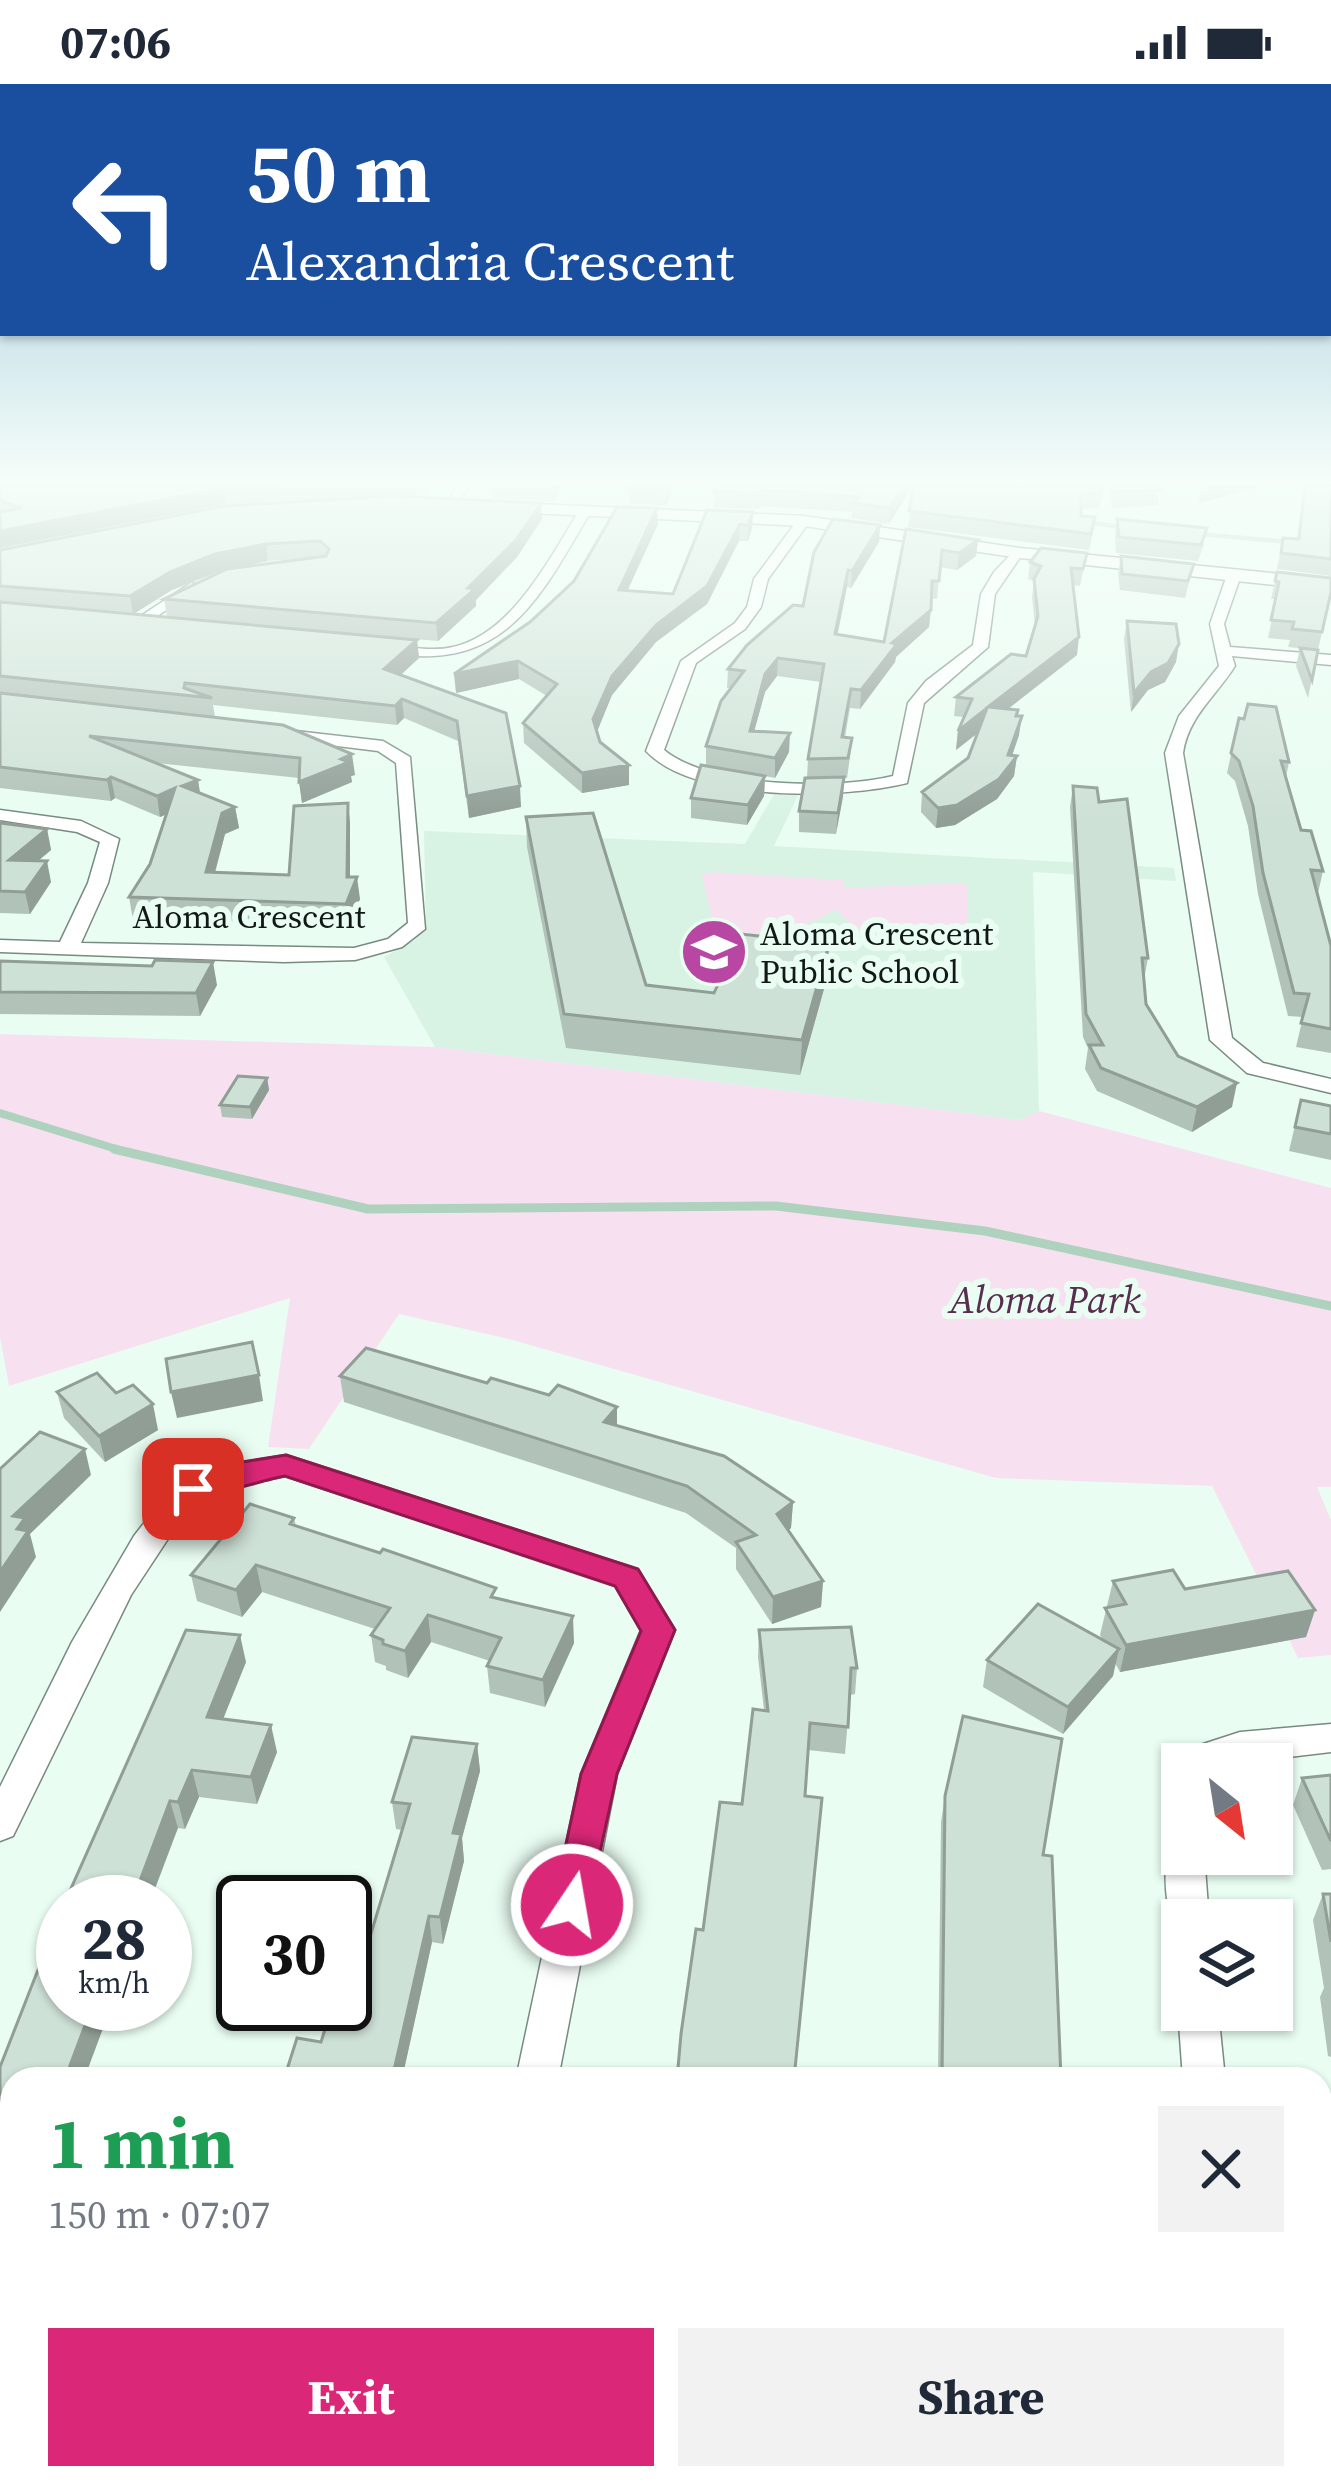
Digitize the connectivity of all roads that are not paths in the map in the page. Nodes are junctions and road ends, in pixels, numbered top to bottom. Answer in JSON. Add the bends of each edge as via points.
{"nodes":[{"id":1,"x":170,"y":597,"type":"edge"},
{"id":2,"x":529,"y":597,"type":"edge"},
{"id":3,"x":756,"y":597,"type":"edge"},
{"id":4,"x":985,"y":597,"type":"edge"},
{"id":5,"x":1226,"y":597,"type":"edge"},
{"id":6,"x":156,"y":627,"type":"edge"},
{"id":7,"x":360,"y":646,"type":"edge"},
{"id":8,"x":1227,"y":651,"type":"junction"},
{"id":9,"x":1331,"y":660,"type":"edge"},
{"id":10,"x":247,"y":730,"type":"edge"},
{"id":11,"x":0,"y":815,"type":"edge"},
{"id":12,"x":0,"y":946,"type":"edge"},
{"id":13,"x":68,"y":949,"type":"junction"},
{"id":14,"x":1331,"y":1086,"type":"edge"},
{"id":15,"x":1331,"y":1738,"type":"edge"},
{"id":16,"x":1266,"y":1743,"type":"edge"},
{"id":17,"x":0,"y":1825,"type":"edge"},
{"id":18,"x":1200,"y":2031,"type":"edge"},
{"id":19,"x":540,"y":2067,"type":"edge"},
{"id":20,"x":1203,"y":2067,"type":"edge"}],
"edges":[{"from":1,"to":6,"type":"street","via":[[127,624]]},
{"from":2,"to":7,"type":"street","via":[[476,645],[454,652]]},
{"from":3,"to":4,"type":"street","via":[[740,626],[689,661],[655,752],[672,769],[701,777],[840,789],[901,779],[912,711],[980,647]]},
{"from":5,"to":8,"type":"street","via":[[1217,624]]},
{"from":8,"to":9,"type":"street"},
{"from":8,"to":14,"type":"street","via":[[1216,688],[1176,731],[1174,753],[1221,1040],[1255,1068]]},
{"from":10,"to":13,"type":"street","name":"Aloma Crescent","via":[[383,746],[404,761],[418,925],[395,943],[355,954]]},
{"from":11,"to":13,"type":"street","via":[[81,826],[110,839]]},
{"from":12,"to":13,"type":"street","name":"Aloma Crescent"},
{"from":15,"to":16,"type":"street"},
{"from":17,"to":19,"type":"street","via":[[142,1544],[193,1489],[286,1465],[626,1577],[658,1630],[599,1774]]},
{"from":18,"to":20,"type":"street"}]}
